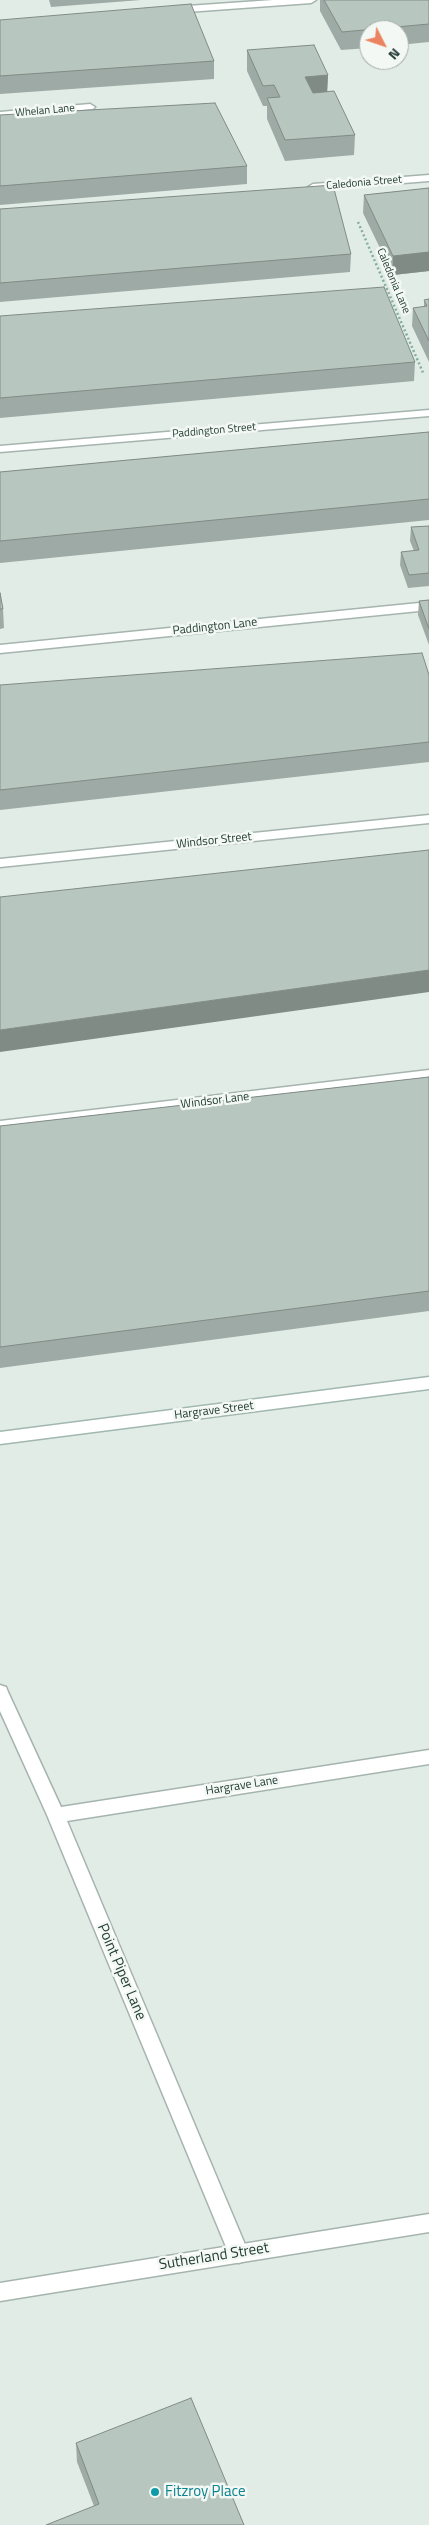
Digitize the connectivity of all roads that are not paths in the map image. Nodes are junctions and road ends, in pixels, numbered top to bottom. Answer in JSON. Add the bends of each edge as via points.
{"nodes":[{"id":1,"x":311,"y":0,"type":"edge"},
{"id":2,"x":160,"y":11,"type":"edge"},
{"id":3,"x":90,"y":107,"type":"dead end"},
{"id":4,"x":0,"y":115,"type":"edge"},
{"id":5,"x":429,"y":178,"type":"edge"},
{"id":6,"x":305,"y":188,"type":"edge"},
{"id":7,"x":429,"y":413,"type":"edge"},
{"id":8,"x":0,"y":449,"type":"edge"},
{"id":9,"x":429,"y":606,"type":"edge"},
{"id":10,"x":0,"y":649,"type":"edge"},
{"id":11,"x":429,"y":819,"type":"edge"},
{"id":12,"x":0,"y":863,"type":"edge"},
{"id":13,"x":429,"y":1076,"type":"edge"},
{"id":14,"x":0,"y":1126,"type":"edge"},
{"id":15,"x":429,"y":1383,"type":"edge"},
{"id":16,"x":0,"y":1438,"type":"edge"},
{"id":17,"x":0,"y":1692,"type":"edge"},
{"id":18,"x":429,"y":1757,"type":"edge"},
{"id":19,"x":56,"y":1815,"type":"junction"},
{"id":20,"x":429,"y":2223,"type":"edge"},
{"id":21,"x":239,"y":2254,"type":"junction"},
{"id":22,"x":0,"y":2292,"type":"edge"}],
"edges":[{"from":1,"to":2,"type":"street"},
{"from":3,"to":4,"type":"street","name":"Whelan Lane"},
{"from":5,"to":6,"type":"street","name":"Caledonia Street"},
{"from":7,"to":8,"type":"street","name":"Paddington Street"},
{"from":9,"to":10,"type":"street","name":"Paddington Lane"},
{"from":11,"to":12,"type":"street","name":"Windsor Street"},
{"from":13,"to":14,"type":"street","name":"Windsor Lane"},
{"from":15,"to":16,"type":"street","name":"Hargrave Street"},
{"from":17,"to":19,"type":"street","name":"Point Piper Lane"},
{"from":18,"to":19,"type":"street","name":"Hargrave Lane"},
{"from":19,"to":21,"type":"street","name":"Point Piper Lane"},
{"from":20,"to":21,"type":"street","name":"Sutherland Street"},
{"from":21,"to":22,"type":"street","name":"Sutherland Street"}]}
